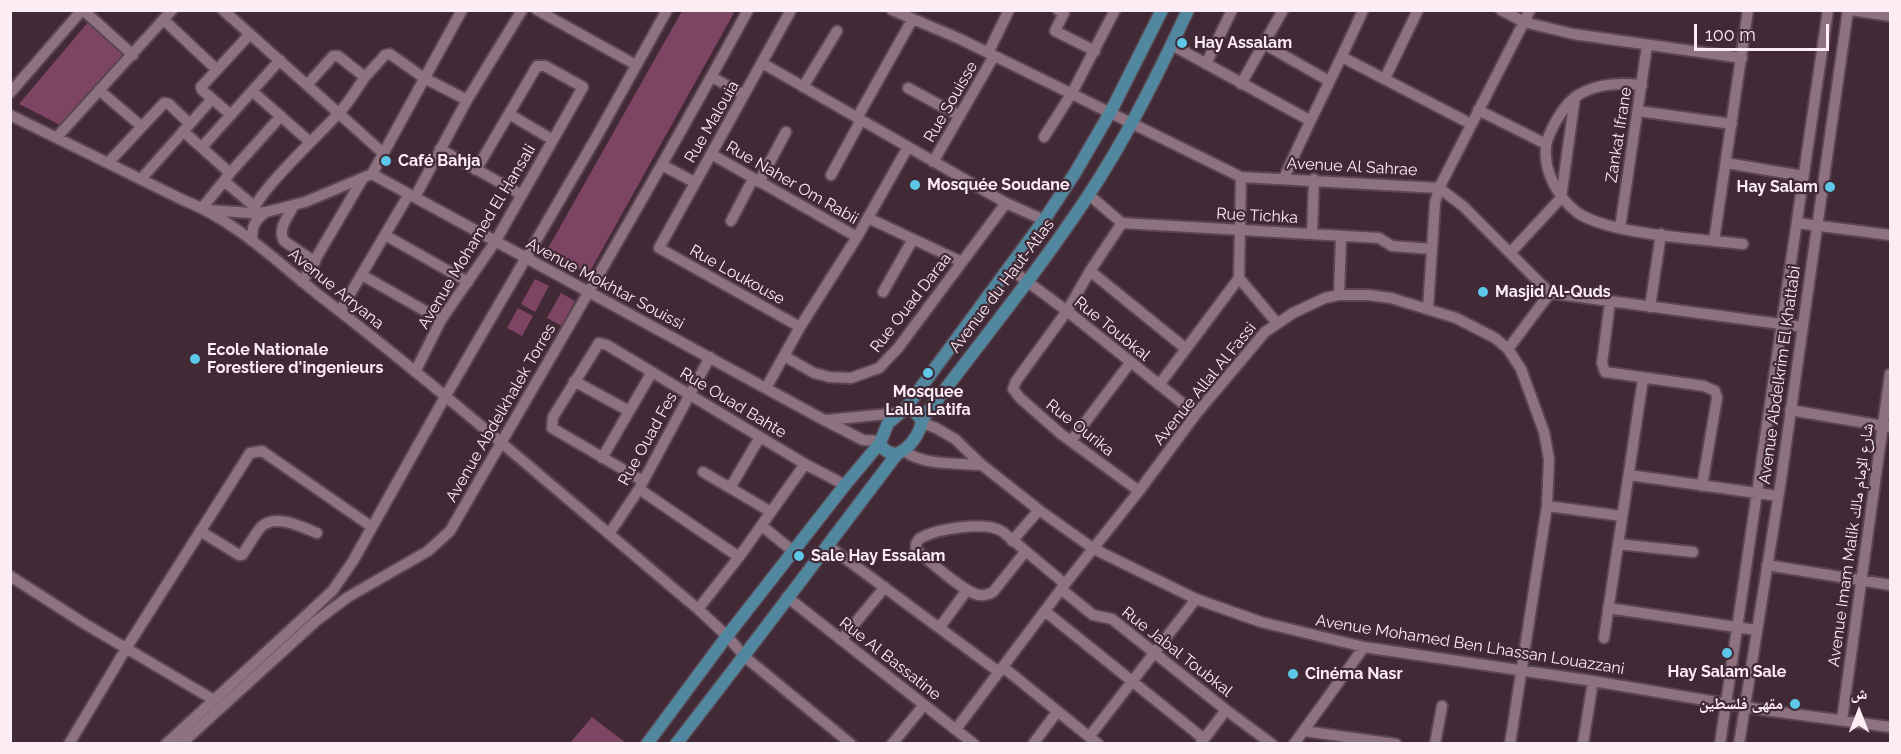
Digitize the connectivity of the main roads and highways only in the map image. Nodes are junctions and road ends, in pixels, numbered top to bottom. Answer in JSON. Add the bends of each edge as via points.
{"nodes":[{"id":1,"x":1161,"y":10,"type":"edge"},
{"id":2,"x":1188,"y":10,"type":"edge"},
{"id":3,"x":901,"y":412,"type":"junction"},
{"id":4,"x":922,"y":421,"type":"junction"},
{"id":5,"x":880,"y":442,"type":"junction"},
{"id":6,"x":900,"y":453,"type":"junction"},
{"id":7,"x":647,"y":744,"type":"edge"},
{"id":8,"x":676,"y":744,"type":"edge"}],
"edges":[{"from":1,"to":3,"type":"main road","name":"Avenue du Haut-Atlas","via":[[1111,111],[1044,220]]},
{"from":2,"to":4,"type":"main road","name":"Avenue du Haut-Atlas","via":[[1132,123],[1089,195]]},
{"from":3,"to":4,"type":"main road","via":[[913,410]]},
{"from":3,"to":5,"type":"main road","name":"Avenue du Haut-Atlas","via":[[885,429]]},
{"from":4,"to":6,"type":"main road","name":"Avenue du Haut-Atlas","via":[[914,439]]},
{"from":5,"to":6,"type":"main road","via":[[890,453]]},
{"from":5,"to":7,"type":"main road"},
{"from":6,"to":8,"type":"main road"}]}
